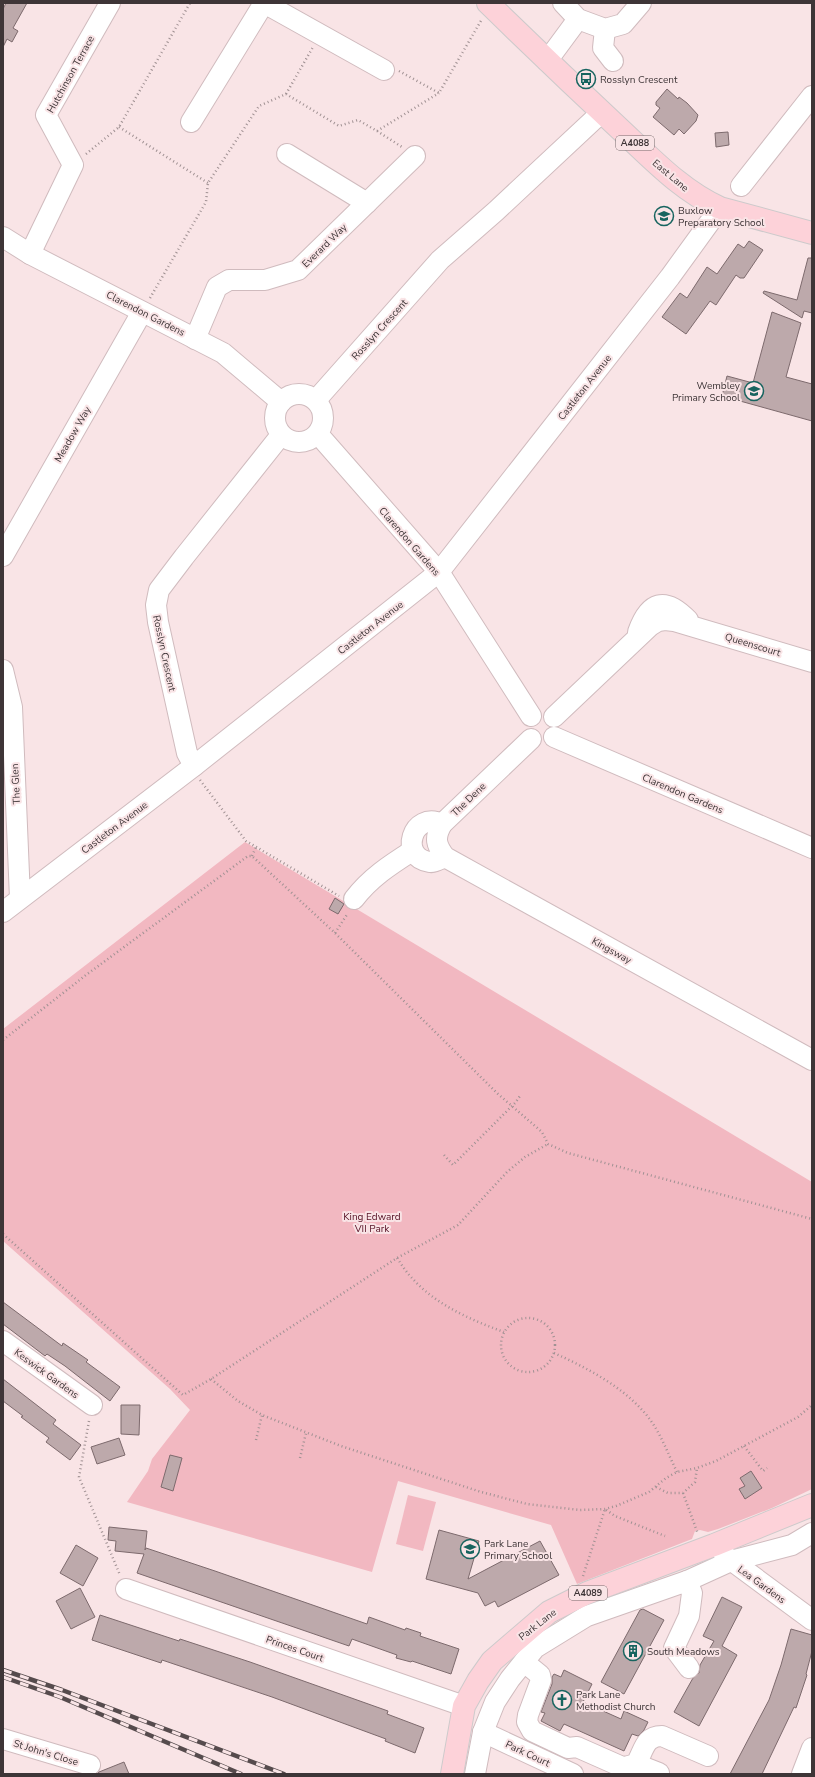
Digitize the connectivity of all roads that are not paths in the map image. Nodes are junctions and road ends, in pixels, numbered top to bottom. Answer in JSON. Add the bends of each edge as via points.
{"nodes":[{"id":1,"x":110,"y":3,"type":"edge"},
{"id":2,"x":264,"y":3,"type":"edge"},
{"id":3,"x":563,"y":3,"type":"edge"},
{"id":4,"x":641,"y":3,"type":"edge"},
{"id":5,"x":489,"y":4,"type":"edge"},
{"id":6,"x":578,"y":19,"type":"junction"},
{"id":7,"x":606,"y":29,"type":"junction"},
{"id":8,"x":547,"y":61,"type":"junction"},
{"id":9,"x":613,"y":61,"type":"dead end"},
{"id":10,"x":384,"y":70,"type":"road end"},
{"id":11,"x":812,"y":96,"type":"edge"},
{"id":12,"x":602,"y":112,"type":"junction"},
{"id":13,"x":191,"y":122,"type":"dead end"},
{"id":14,"x":287,"y":154,"type":"dead end"},
{"id":15,"x":415,"y":156,"type":"road end"},
{"id":16,"x":741,"y":186,"type":"dead end"},
{"id":17,"x":367,"y":203,"type":"junction"},
{"id":18,"x":720,"y":208,"type":"junction"},
{"id":19,"x":812,"y":233,"type":"edge"},
{"id":20,"x":3,"y":237,"type":"edge"},
{"id":21,"x":30,"y":254,"type":"junction"},
{"id":22,"x":142,"y":312,"type":"junction"},
{"id":23,"x":195,"y":339,"type":"junction"},
{"id":24,"x":316,"y":400,"type":"junction"},
{"id":25,"x":281,"y":402,"type":"junction"},
{"id":26,"x":281,"y":434,"type":"junction"},
{"id":27,"x":318,"y":434,"type":"junction"},
{"id":28,"x":3,"y":556,"type":"edge"},
{"id":29,"x":439,"y":572,"type":"junction"},
{"id":30,"x":812,"y":662,"type":"edge"},
{"id":31,"x":3,"y":670,"type":"edge"},
{"id":32,"x":531,"y":716,"type":"junction"},
{"id":33,"x":554,"y":717,"type":"junction"},
{"id":34,"x":554,"y":737,"type":"junction"},
{"id":35,"x":531,"y":739,"type":"junction"},
{"id":36,"x":193,"y":767,"type":"junction"},
{"id":37,"x":442,"y":824,"type":"junction"},
{"id":38,"x":812,"y":848,"type":"edge"},
{"id":39,"x":412,"y":851,"type":"junction"},
{"id":40,"x":445,"y":857,"type":"junction"},
{"id":41,"x":20,"y":898,"type":"junction"},
{"id":42,"x":354,"y":902,"type":"road end"},
{"id":43,"x":3,"y":912,"type":"edge"},
{"id":44,"x":812,"y":1060,"type":"edge"},
{"id":45,"x":3,"y":1341,"type":"edge"},
{"id":46,"x":92,"y":1405,"type":"road end"},
{"id":47,"x":812,"y":1505,"type":"edge"},
{"id":48,"x":812,"y":1534,"type":"edge"},
{"id":49,"x":710,"y":1547,"type":"junction"},
{"id":50,"x":731,"y":1561,"type":"junction"},
{"id":51,"x":687,"y":1581,"type":"junction"},
{"id":52,"x":126,"y":1590,"type":"road end"},
{"id":53,"x":812,"y":1620,"type":"edge"},
{"id":54,"x":524,"y":1662,"type":"junction"},
{"id":55,"x":689,"y":1668,"type":"dead end"},
{"id":56,"x":464,"y":1706,"type":"junction"},
{"id":57,"x":483,"y":1732,"type":"junction"},
{"id":58,"x":3,"y":1739,"type":"edge"},
{"id":59,"x":812,"y":1748,"type":"edge"},
{"id":60,"x":708,"y":1756,"type":"dead end"},
{"id":61,"x":636,"y":1764,"type":"junction"},
{"id":62,"x":90,"y":1765,"type":"dead end"},
{"id":63,"x":660,"y":1773,"type":"dead end"},
{"id":64,"x":452,"y":1774,"type":"edge"},
{"id":65,"x":475,"y":1774,"type":"edge"},
{"id":66,"x":573,"y":1774,"type":"edge"},
{"id":67,"x":802,"y":1774,"type":"edge"}],
"edges":[{"from":1,"to":21,"type":"street","name":"Hutchinson Terrace","via":[[46,115],[73,165]]},
{"from":2,"to":10,"type":"street"},
{"from":2,"to":13,"type":"street"},
{"from":3,"to":6,"type":"street"},
{"from":4,"to":7,"type":"street","via":[[623,24]]},
{"from":5,"to":8,"type":"main road","name":"East Lane","number":"A4088"},
{"from":6,"to":7,"type":"street"},
{"from":6,"to":8,"type":"street"},
{"from":7,"to":9,"type":"street","via":[[603,48]]},
{"from":8,"to":12,"type":"main road","name":"East Lane","number":"A4088"},
{"from":11,"to":16,"type":"street"},
{"from":12,"to":18,"type":"main road","name":"East Lane","number":"A4088","via":[[658,165],[688,189]]},
{"from":12,"to":24,"type":"street","name":"Rosslyn Crescent","via":[[440,260]]},
{"from":14,"to":17,"type":"street"},
{"from":15,"to":17,"type":"street","name":"Everard Way"},
{"from":17,"to":23,"type":"street","name":"Everard Way","via":[[298,270],[265,280],[229,280],[217,287]]},
{"from":18,"to":19,"type":"main road","name":"East Lane","number":"A4088"},
{"from":18,"to":29,"type":"street","name":"Castleton Avenue","via":[[670,277]]},
{"from":20,"to":21,"type":"street","name":"Clarendon Gardens"},
{"from":21,"to":22,"type":"street","name":"Clarendon Gardens"},
{"from":22,"to":23,"type":"street","name":"Clarendon Gardens"},
{"from":22,"to":28,"type":"street","name":"Meadow Way"},
{"from":23,"to":25,"type":"street","name":"Clarendon Gardens","via":[[223,353]]},
{"from":24,"to":25,"type":"street","via":[[304,394],[295,394]]},
{"from":24,"to":27,"type":"street","via":[[324,414],[324,423]]},
{"from":25,"to":26,"type":"street","via":[[275,419]]},
{"from":26,"to":27,"type":"street","via":[[294,442],[303,442]]},
{"from":26,"to":36,"type":"street","name":"Rosslyn Crescent","via":[[159,590],[156,605],[158,622],[187,754]]},
{"from":27,"to":29,"type":"street","name":"Clarendon Gardens"},
{"from":29,"to":32,"type":"street","name":"Clarendon Gardens"},
{"from":29,"to":36,"type":"street","name":"Castleton Avenue"},
{"from":30,"to":33,"type":"street","name":"Queenscourt","via":[[693,626],[658,621]]},
{"from":31,"to":41,"type":"street","name":"The Glen","via":[[12,708]]},
{"from":32,"to":33,"type":"street","via":[[546,712]]},
{"from":32,"to":35,"type":"street","via":[[526,729]]},
{"from":33,"to":34,"type":"street","via":[[557,727]]},
{"from":34,"to":35,"type":"street","via":[[543,743]]},
{"from":34,"to":38,"type":"street","name":"Clarendon Gardens"},
{"from":35,"to":37,"type":"street","name":"The Dene"},
{"from":36,"to":41,"type":"street","name":"Castleton Avenue"},
{"from":37,"to":39,"type":"street","name":"The Dene","via":[[435,821],[426,822],[417,827],[412,838]]},
{"from":37,"to":40,"type":"street","via":[[437,832],[437,846]]},
{"from":39,"to":40,"type":"street","via":[[419,858],[431,862]]},
{"from":39,"to":42,"type":"street","via":[[376,875]]},
{"from":40,"to":44,"type":"street","name":"Kingsway"},
{"from":41,"to":43,"type":"street","name":"Castleton Avenue"},
{"from":45,"to":46,"type":"street","name":"Keswick Gardens"},
{"from":47,"to":49,"type":"main road","name":"Park Lane","number":"A4089"},
{"from":48,"to":50,"type":"street","name":"Park Lane","via":[[792,1545]]},
{"from":49,"to":50,"type":"street","name":"Lea Gardens"},
{"from":49,"to":56,"type":"main road","name":"Park Lane","number":"A4089","via":[[587,1593],[549,1612],[492,1661]]},
{"from":50,"to":51,"type":"street","name":"Park Lane"},
{"from":50,"to":53,"type":"street","name":"Lea Gardens"},
{"from":51,"to":54,"type":"street","name":"Park Lane","via":[[587,1616],[535,1648]]},
{"from":51,"to":55,"type":"street","via":[[692,1593],[689,1616],[674,1648]]},
{"from":52,"to":56,"type":"street","name":"Princes Court"},
{"from":54,"to":57,"type":"street","name":"Park Lane","via":[[495,1702]]},
{"from":54,"to":61,"type":"street","via":[[540,1675],[541,1680],[528,1715],[527,1722],[532,1731],[568,1748],[577,1747],[620,1766]]},
{"from":56,"to":64,"type":"main road","name":"Park Lane","number":"A4089"},
{"from":57,"to":65,"type":"street","name":"Park Lane"},
{"from":57,"to":66,"type":"street","name":"Park Court"},
{"from":58,"to":62,"type":"street","name":"St John's Close"},
{"from":59,"to":67,"type":"street"},
{"from":60,"to":61,"type":"street","via":[[662,1736],[656,1736],[648,1741]]},
{"from":61,"to":63,"type":"street"}]}
